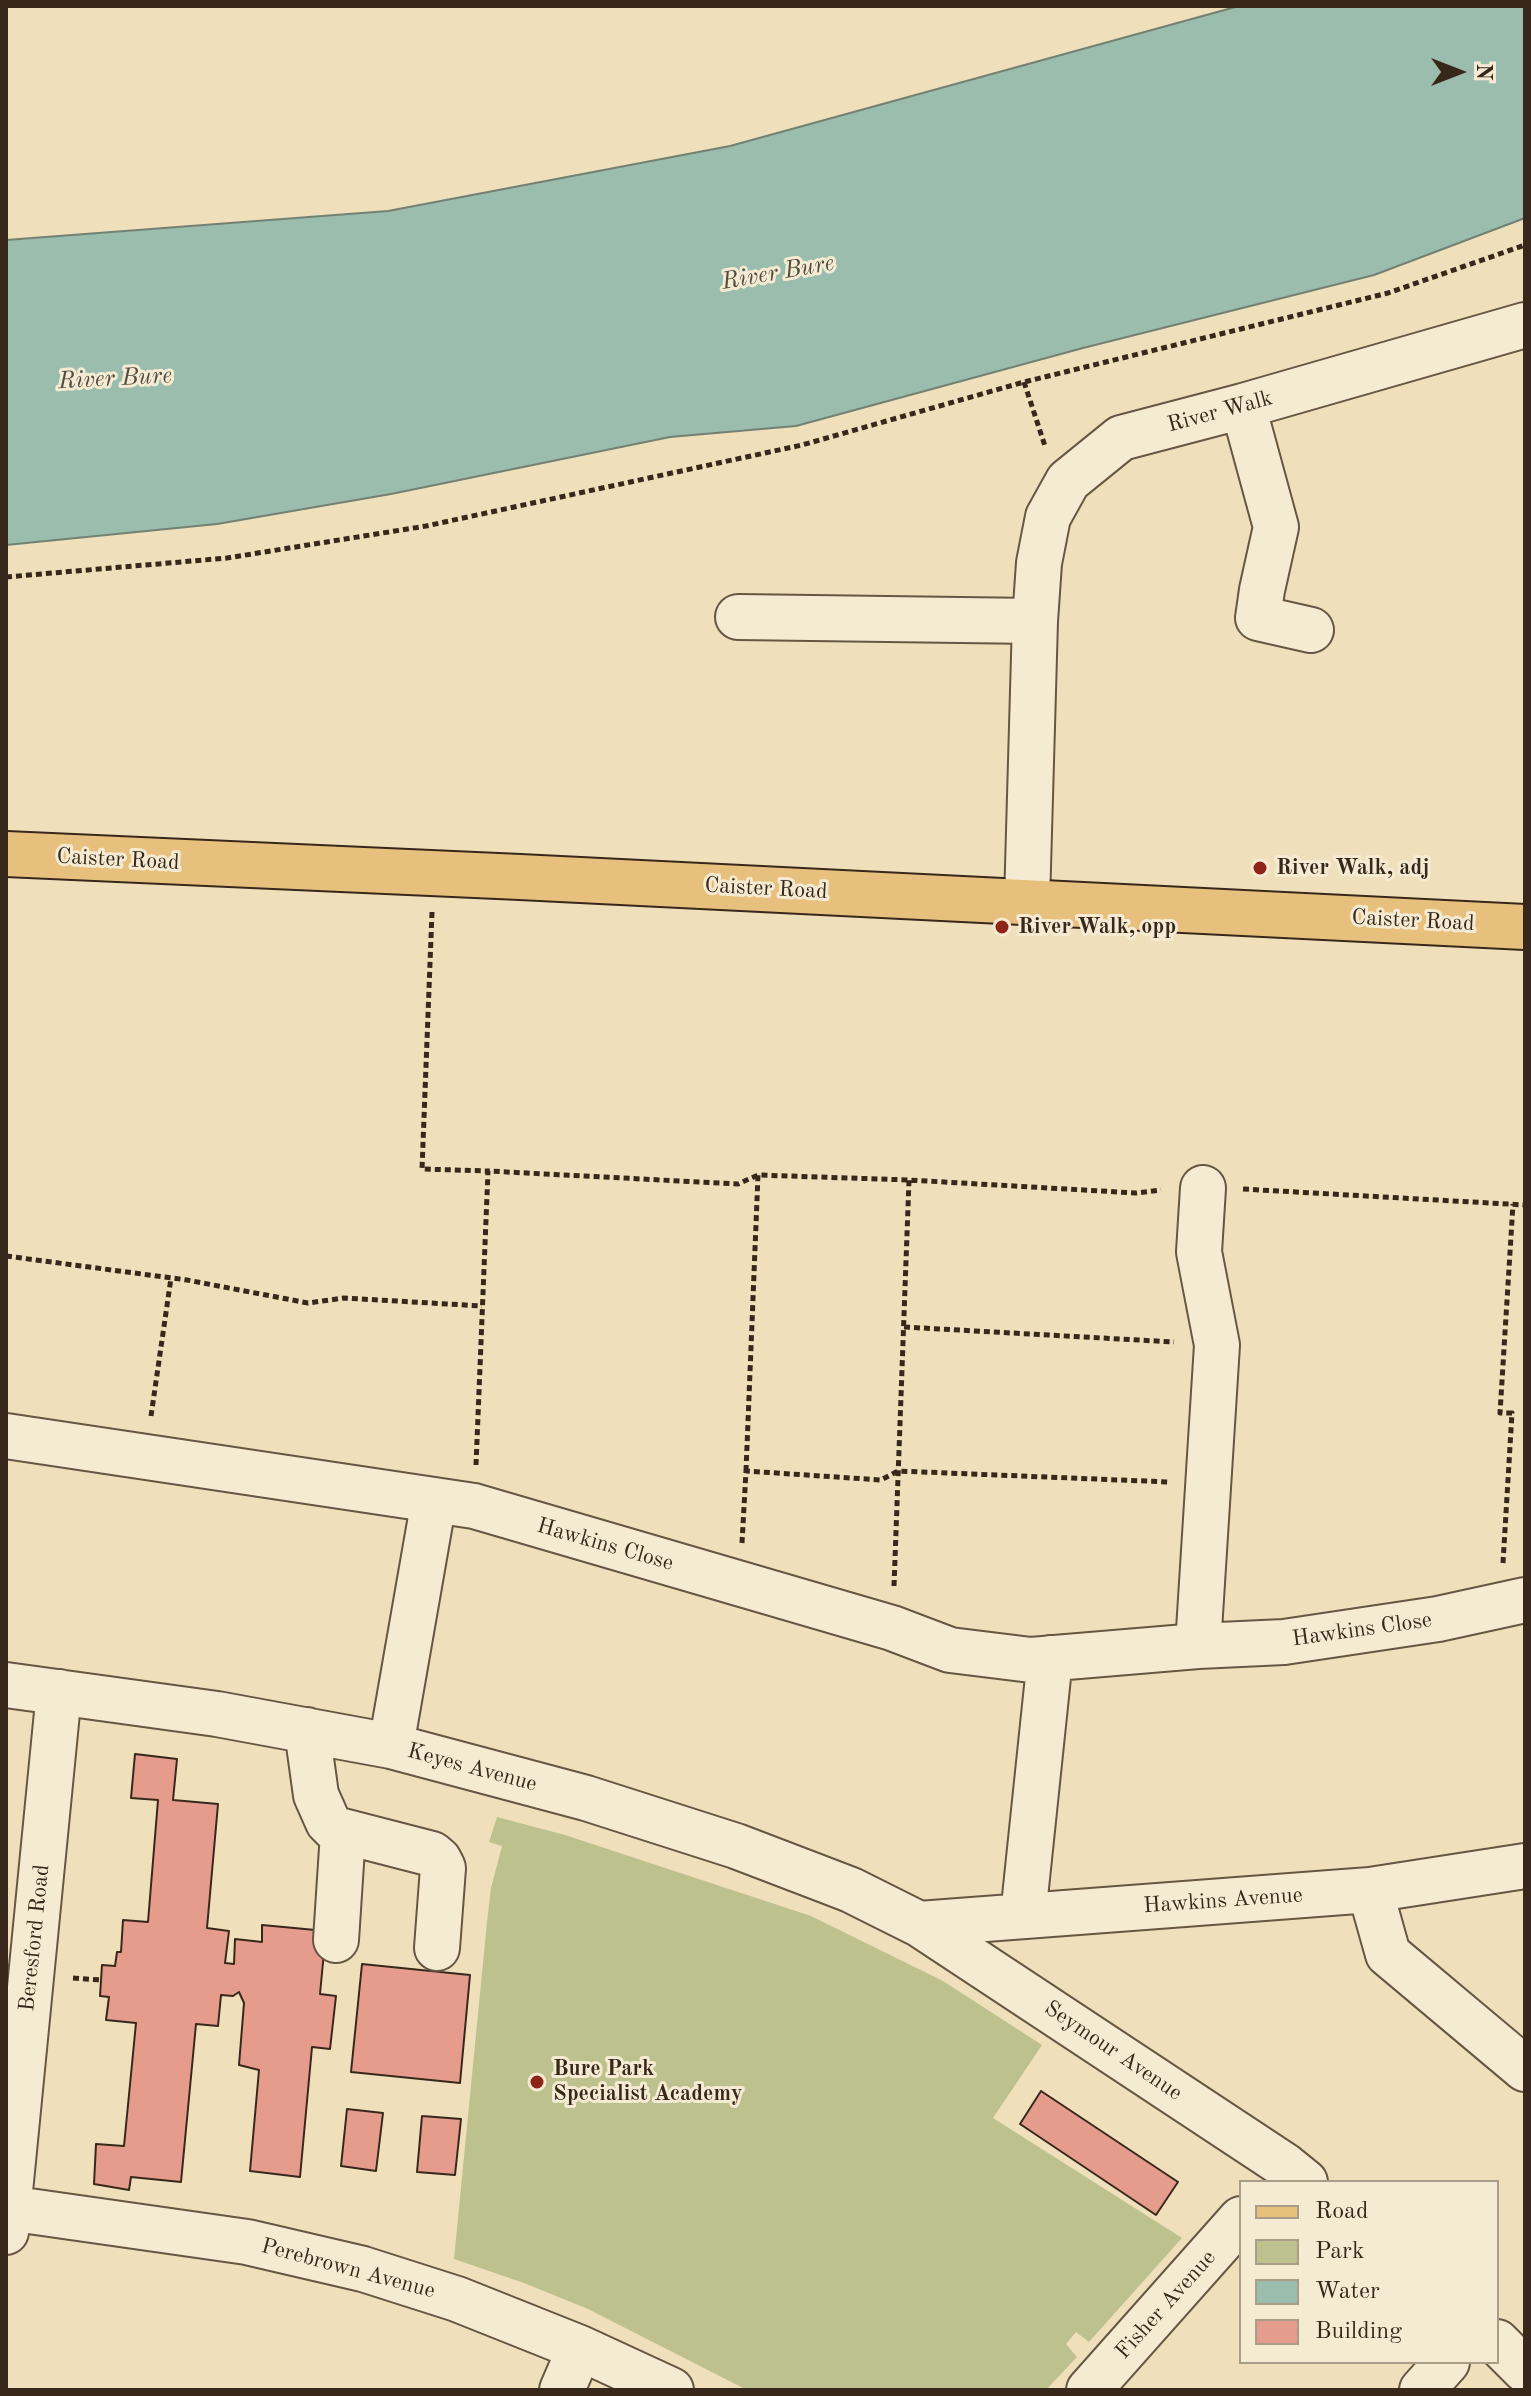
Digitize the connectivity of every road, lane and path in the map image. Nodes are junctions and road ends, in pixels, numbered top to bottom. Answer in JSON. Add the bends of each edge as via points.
{"nodes":[{"id":1,"x":1525,"y":245,"type":"edge"},
{"id":2,"x":1525,"y":325,"type":"edge"},
{"id":3,"x":1024,"y":382,"type":"junction"},
{"id":4,"x":1243,"y":406,"type":"junction"},
{"id":5,"x":1045,"y":446,"type":"dead end"},
{"id":6,"x":6,"y":577,"type":"edge"},
{"id":7,"x":738,"y":617,"type":"dead end"},
{"id":8,"x":1035,"y":621,"type":"junction"},
{"id":9,"x":1311,"y":630,"type":"dead end"},
{"id":10,"x":6,"y":854,"type":"edge"},
{"id":11,"x":433,"y":874,"type":"junction"},
{"id":12,"x":1027,"y":902,"type":"junction"},
{"id":13,"x":1525,"y":927,"type":"edge"},
{"id":14,"x":488,"y":1171,"type":"junction"},
{"id":15,"x":758,"y":1175,"type":"junction"},
{"id":16,"x":909,"y":1180,"type":"junction"},
{"id":17,"x":1203,"y":1188,"type":"junction"},
{"id":18,"x":1513,"y":1204,"type":"junction"},
{"id":19,"x":1525,"y":1205,"type":"edge"},
{"id":20,"x":6,"y":1256,"type":"edge"},
{"id":21,"x":171,"y":1278,"type":"junction"},
{"id":22,"x":482,"y":1306,"type":"junction"},
{"id":23,"x":904,"y":1327,"type":"junction"},
{"id":24,"x":1217,"y":1345,"type":"junction"},
{"id":25,"x":6,"y":1436,"type":"edge"},
{"id":26,"x":146,"y":1457,"type":"junction"},
{"id":27,"x":746,"y":1471,"type":"junction"},
{"id":28,"x":898,"y":1471,"type":"junction"},
{"id":29,"x":1208,"y":1484,"type":"junction"},
{"id":30,"x":454,"y":1503,"type":"junction"},
{"id":31,"x":740,"y":1584,"type":"junction"},
{"id":32,"x":1513,"y":1603,"type":"edge"},
{"id":33,"x":892,"y":1628,"type":"junction"},
{"id":34,"x":1198,"y":1646,"type":"junction"},
{"id":35,"x":1050,"y":1658,"type":"junction"},
{"id":36,"x":6,"y":1685,"type":"edge"},
{"id":37,"x":59,"y":1692,"type":"junction"},
{"id":38,"x":307,"y":1730,"type":"junction"},
{"id":39,"x":391,"y":1746,"type":"junction"},
{"id":40,"x":343,"y":1833,"type":"junction"},
{"id":41,"x":1525,"y":1866,"type":"edge"},
{"id":42,"x":1370,"y":1890,"type":"junction"},
{"id":43,"x":1023,"y":1916,"type":"junction"},
{"id":44,"x":919,"y":1924,"type":"junction"},
{"id":45,"x":336,"y":1940,"type":"dead end"},
{"id":46,"x":437,"y":1948,"type":"dead end"},
{"id":47,"x":1525,"y":2069,"type":"edge"},
{"id":48,"x":1287,"y":2176,"type":"edge"},
{"id":49,"x":7,"y":2220,"type":"edge"},
{"id":50,"x":1239,"y":2221,"type":"edge"},
{"id":51,"x":1499,"y":2344,"type":"edge"},
{"id":52,"x":580,"y":2348,"type":"junction"},
{"id":53,"x":1445,"y":2364,"type":"edge"},
{"id":54,"x":1525,"y":2369,"type":"edge"},
{"id":55,"x":562,"y":2390,"type":"edge"},
{"id":56,"x":671,"y":2390,"type":"edge"},
{"id":57,"x":1089,"y":2390,"type":"edge"},
{"id":58,"x":1422,"y":2390,"type":"edge"}],
"edges":[{"from":1,"to":3,"type":"path","via":[[1388,293]]},
{"from":2,"to":4,"type":"street","name":"River Walk"},
{"from":3,"to":5,"type":"path"},
{"from":3,"to":6,"type":"path","via":[[802,445],[426,526],[227,558]]},
{"from":4,"to":8,"type":"street","name":"River Walk","via":[[1121,438],[1068,481],[1048,517]]},
{"from":4,"to":9,"type":"street","via":[[1276,527],[1258,618]]},
{"from":7,"to":8,"type":"street"},
{"from":8,"to":12,"type":"street","name":"River Walk"},
{"from":10,"to":11,"type":"main road","name":"Caister Road"},
{"from":11,"to":12,"type":"main road","name":"Caister Road"},
{"from":11,"to":14,"type":"path","via":[[422,1169]]},
{"from":12,"to":13,"type":"main road","name":"Caister Road"},
{"from":14,"to":15,"type":"path","via":[[738,1184]]},
{"from":14,"to":22,"type":"path"},
{"from":15,"to":16,"type":"path"},
{"from":15,"to":27,"type":"path"},
{"from":16,"to":17,"type":"path","via":[[1136,1193]]},
{"from":16,"to":23,"type":"path"},
{"from":17,"to":18,"type":"path"},
{"from":17,"to":24,"type":"street","via":[[1199,1252]]},
{"from":18,"to":19,"type":"path"},
{"from":18,"to":32,"type":"path","via":[[1500,1413],[1512,1413]]},
{"from":20,"to":21,"type":"path"},
{"from":21,"to":22,"type":"path","via":[[308,1303],[344,1298]]},
{"from":21,"to":26,"type":"path"},
{"from":22,"to":30,"type":"path"},
{"from":23,"to":24,"type":"path"},
{"from":23,"to":28,"type":"path"},
{"from":24,"to":29,"type":"street"},
{"from":25,"to":26,"type":"street","name":"Hawkins Close"},
{"from":26,"to":30,"type":"street","name":"Hawkins Close"},
{"from":27,"to":28,"type":"path","via":[[881,1480]]},
{"from":27,"to":31,"type":"path"},
{"from":28,"to":29,"type":"path"},
{"from":28,"to":33,"type":"path"},
{"from":29,"to":34,"type":"street"},
{"from":30,"to":31,"type":"street","name":"Hawkins Close"},
{"from":30,"to":39,"type":"street"},
{"from":31,"to":33,"type":"street","name":"Hawkins Close"},
{"from":32,"to":34,"type":"street","name":"Hawkins Close","via":[[1284,1642]]},
{"from":33,"to":35,"type":"street","name":"Hawkins Close","via":[[950,1650]]},
{"from":34,"to":35,"type":"street","name":"Hawkins Close"},
{"from":35,"to":43,"type":"street"},
{"from":36,"to":37,"type":"street","name":"Keyes Avenue"},
{"from":37,"to":38,"type":"street","name":"Keyes Avenue"},
{"from":37,"to":49,"type":"street","name":"Beresford Road"},
{"from":38,"to":39,"type":"street","name":"Keyes Avenue"},
{"from":38,"to":40,"type":"street","via":[[316,1795],[328,1822]]},
{"from":39,"to":44,"type":"street","name":"Keyes Avenue","via":[[586,1798],[736,1846],[851,1890]]},
{"from":40,"to":45,"type":"street"},
{"from":40,"to":46,"type":"street","via":[[439,1860],[443,1868]]},
{"from":41,"to":42,"type":"street","name":"Hawkins Avenue"},
{"from":42,"to":43,"type":"street","name":"Hawkins Avenue"},
{"from":42,"to":47,"type":"street","via":[[1388,1954]]},
{"from":43,"to":44,"type":"street","name":"Hawkins Avenue"},
{"from":44,"to":48,"type":"street","name":"Seymour Avenue"},
{"from":49,"to":52,"type":"street","name":"Perebrown Avenue","via":[[287,2249],[457,2299]]},
{"from":50,"to":57,"type":"street","name":"Fisher Avenue"},
{"from":51,"to":54,"type":"street"},
{"from":52,"to":55,"type":"street"},
{"from":52,"to":56,"type":"street","name":"Perebrown Avenue"},
{"from":53,"to":58,"type":"street"}]}
